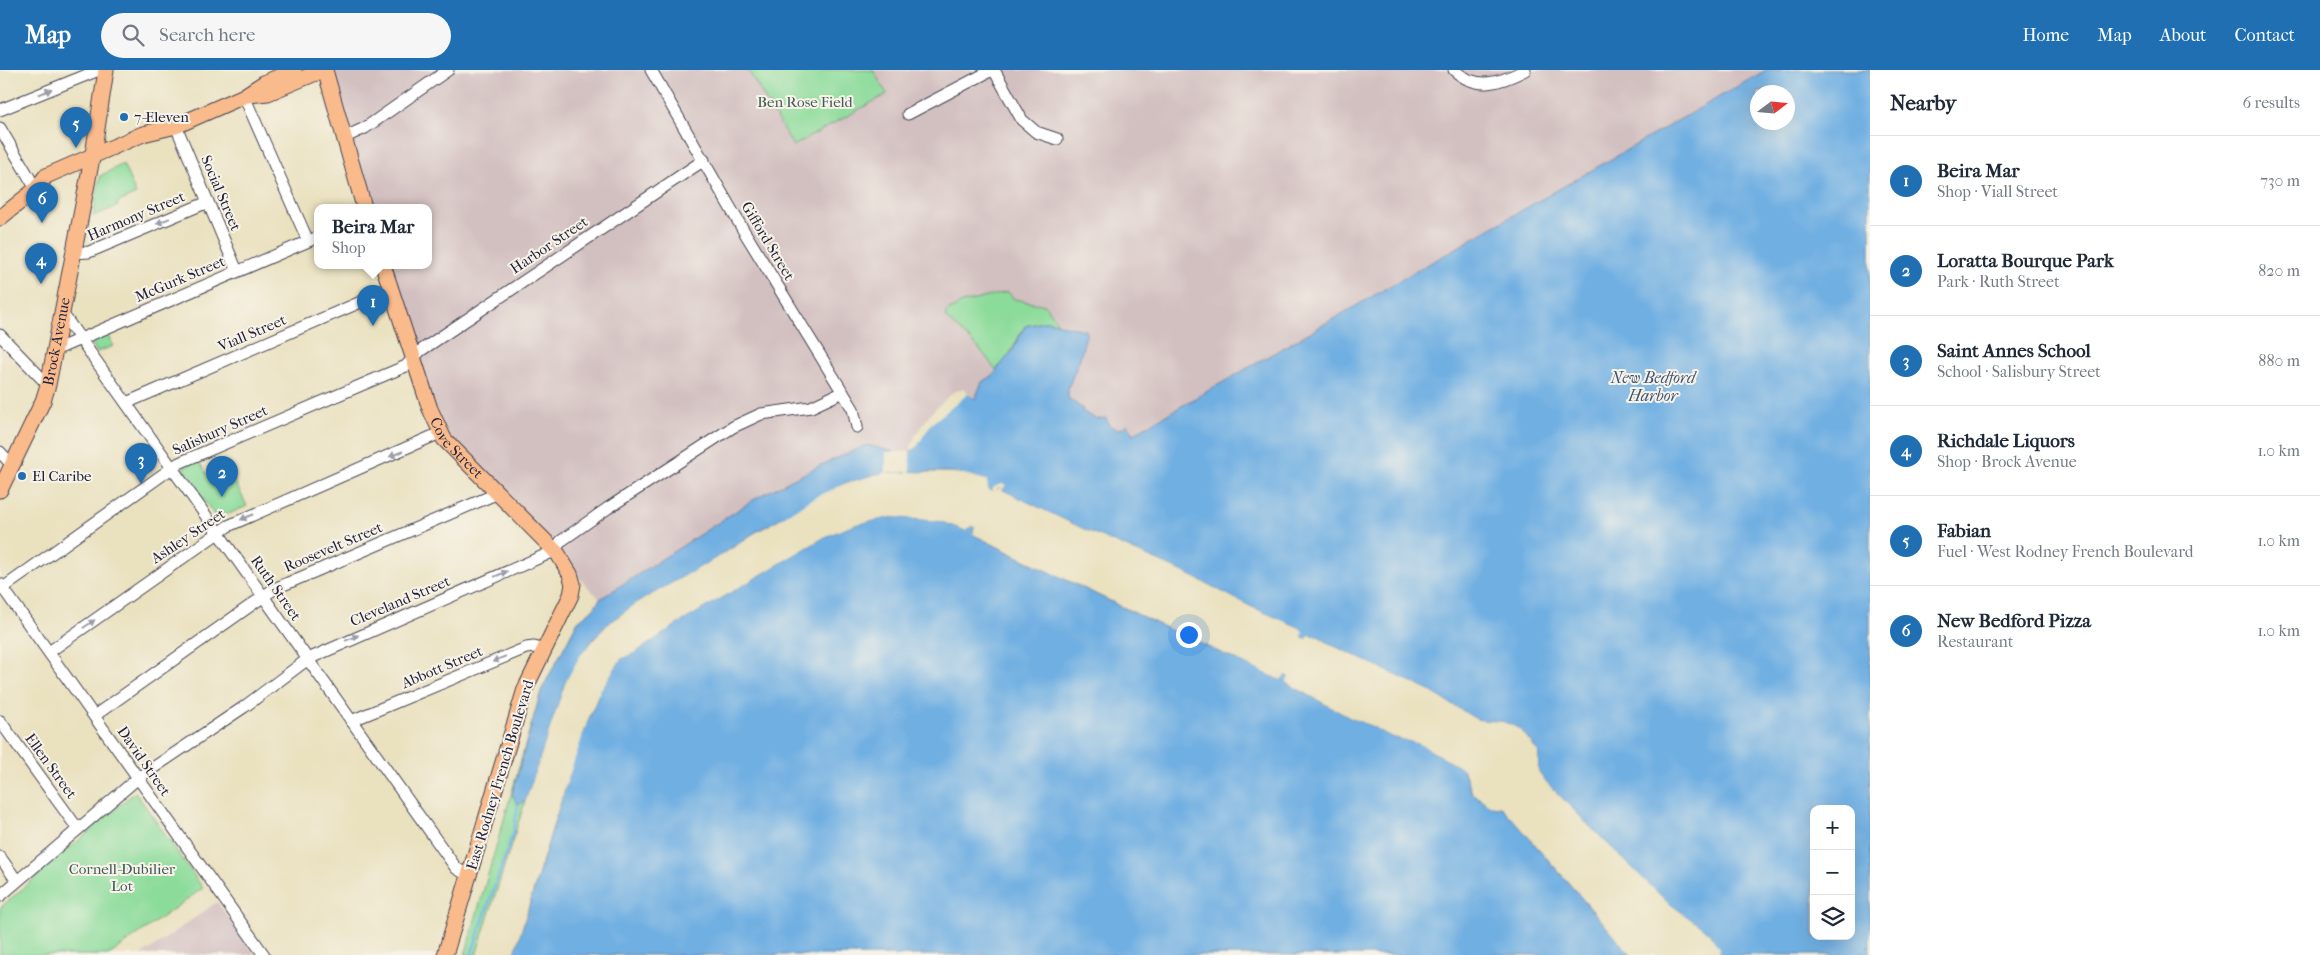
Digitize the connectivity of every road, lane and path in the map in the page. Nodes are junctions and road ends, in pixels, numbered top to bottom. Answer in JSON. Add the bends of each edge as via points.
{"nodes":[{"id":1,"x":99,"y":70,"type":"edge"},
{"id":2,"x":106,"y":70,"type":"edge"},
{"id":3,"x":294,"y":70,"type":"edge"},
{"id":4,"x":324,"y":70,"type":"edge"},
{"id":5,"x":448,"y":70,"type":"edge"},
{"id":6,"x":651,"y":70,"type":"edge"},
{"id":7,"x":993,"y":70,"type":"edge"},
{"id":8,"x":1454,"y":70,"type":"edge"},
{"id":9,"x":1525,"y":70,"type":"edge"},
{"id":10,"x":244,"y":96,"type":"junction"},
{"id":11,"x":0,"y":110,"type":"edge"},
{"id":12,"x":908,"y":114,"type":"dead end"},
{"id":13,"x":0,"y":128,"type":"edge"},
{"id":14,"x":172,"y":128,"type":"junction"},
{"id":15,"x":343,"y":138,"type":"junction"},
{"id":16,"x":1057,"y":139,"type":"dead end"},
{"id":17,"x":704,"y":160,"type":"junction"},
{"id":18,"x":90,"y":162,"type":"junction"},
{"id":19,"x":36,"y":189,"type":"junction"},
{"id":20,"x":208,"y":202,"type":"junction"},
{"id":21,"x":363,"y":204,"type":"edge"},
{"id":22,"x":0,"y":218,"type":"edge"},
{"id":23,"x":313,"y":239,"type":"edge"},
{"id":24,"x":74,"y":253,"type":"junction"},
{"id":25,"x":384,"y":269,"type":"edge"},
{"id":26,"x":237,"y":272,"type":"junction"},
{"id":27,"x":391,"y":289,"type":"junction"},
{"id":28,"x":62,"y":313,"type":"junction"},
{"id":29,"x":0,"y":335,"type":"edge"},
{"id":30,"x":80,"y":339,"type":"junction"},
{"id":31,"x":55,"y":350,"type":"junction"},
{"id":32,"x":413,"y":359,"type":"junction"},
{"id":33,"x":48,"y":385,"type":"junction"},
{"id":34,"x":843,"y":392,"type":"junction"},
{"id":35,"x":126,"y":403,"type":"junction"},
{"id":36,"x":858,"y":427,"type":"dead end"},
{"id":37,"x":440,"y":434,"type":"junction"},
{"id":38,"x":0,"y":452,"type":"edge"},
{"id":39,"x":12,"y":465,"type":"junction"},
{"id":40,"x":172,"y":468,"type":"junction"},
{"id":41,"x":0,"y":490,"type":"edge"},
{"id":42,"x":496,"y":494,"type":"junction"},
{"id":43,"x":218,"y":532,"type":"junction"},
{"id":44,"x":555,"y":550,"type":"junction"},
{"id":45,"x":2,"y":586,"type":"edge"},
{"id":46,"x":263,"y":596,"type":"junction"},
{"id":47,"x":569,"y":602,"type":"joint"},
{"id":48,"x":544,"y":650,"type":"junction"},
{"id":49,"x":49,"y":652,"type":"junction"},
{"id":50,"x":308,"y":659,"type":"junction"},
{"id":51,"x":94,"y":716,"type":"junction"},
{"id":52,"x":0,"y":720,"type":"edge"},
{"id":53,"x":352,"y":721,"type":"junction"},
{"id":54,"x":138,"y":778,"type":"junction"},
{"id":55,"x":78,"y":829,"type":"junction"},
{"id":56,"x":0,"y":857,"type":"edge"},
{"id":57,"x":469,"y":876,"type":"junction"},
{"id":58,"x":17,"y":881,"type":"junction"},
{"id":59,"x":0,"y":896,"type":"edge"},
{"id":60,"x":264,"y":955,"type":"edge"},
{"id":61,"x":445,"y":955,"type":"edge"}],
"edges":[{"from":11,"to":1,"type":"street","one_way":true},
{"from":2,"to":18,"type":"main road","name":"Brock Avenue"},
{"from":3,"to":10,"type":"main road"},
{"from":4,"to":10,"type":"main road","via":[[268,93]]},
{"from":4,"to":15,"type":"main road"},
{"from":5,"to":15,"type":"street","via":[[365,128]]},
{"from":6,"to":17,"type":"street","name":"Gifford Street"},
{"from":7,"to":12,"type":"street"},
{"from":7,"to":16,"type":"street","via":[[1022,120],[1036,132]]},
{"from":8,"to":9,"type":"street","via":[[1470,81],[1483,84],[1497,82]]},
{"from":10,"to":14,"type":"main road"},
{"from":10,"to":23,"type":"street"},
{"from":13,"to":19,"type":"street"},
{"from":14,"to":18,"type":"main road","via":[[143,134]]},
{"from":14,"to":20,"type":"street","name":"Social Street"},
{"from":15,"to":21,"type":"main road"},
{"from":17,"to":32,"type":"street","name":"Harbor Street","via":[[526,278]]},
{"from":17,"to":34,"type":"street","name":"Gifford Street"},
{"from":18,"to":19,"type":"main road","via":[[46,176]]},
{"from":18,"to":24,"type":"main road","name":"Brock Avenue"},
{"from":19,"to":22,"type":"main road"},
{"from":20,"to":24,"type":"street","name":"Harmony Street","one_way":true,"via":[[89,252]]},
{"from":20,"to":26,"type":"street","name":"Social Street"},
{"from":23,"to":26,"type":"street","name":"McGurk Street"},
{"from":24,"to":28,"type":"main road","name":"Brock Avenue"},
{"from":25,"to":27,"type":"main road","name":"Cove Street"},
{"from":26,"to":30,"type":"street","name":"McGurk Street"},
{"from":27,"to":32,"type":"main road","name":"Cove Street"},
{"from":27,"to":35,"type":"street","name":"Viall Street"},
{"from":28,"to":30,"type":"street","name":"Ruth Street"},
{"from":28,"to":31,"type":"main road","name":"Brock Avenue"},
{"from":29,"to":33,"type":"street"},
{"from":30,"to":31,"type":"street","name":"McGurk Street"},
{"from":30,"to":35,"type":"street","name":"Ruth Street"},
{"from":31,"to":33,"type":"main road","name":"Brock Avenue"},
{"from":32,"to":37,"type":"main road","name":"Cove Street"},
{"from":32,"to":40,"type":"street","name":"Salisbury Street","via":[[406,366]]},
{"from":33,"to":39,"type":"main road","name":"Brock Avenue"},
{"from":34,"to":36,"type":"street","name":"Gifford Street"},
{"from":34,"to":44,"type":"street","name":"Cleveland Street","via":[[811,407],[762,414],[733,427],[561,540]]},
{"from":35,"to":40,"type":"street","name":"Ruth Street"},
{"from":37,"to":42,"type":"main road","name":"Cove Street"},
{"from":37,"to":43,"type":"street","name":"Ashley Street","one_way":true},
{"from":38,"to":39,"type":"street"},
{"from":39,"to":41,"type":"main road","name":"Brock Avenue"},
{"from":40,"to":43,"type":"street","name":"Ruth Street"},
{"from":40,"to":45,"type":"street","name":"Salisbury Street"},
{"from":42,"to":44,"type":"main road","name":"Cove Street"},
{"from":42,"to":46,"type":"street","name":"Roosevelt Street"},
{"from":43,"to":46,"type":"street","name":"Ruth Street"},
{"from":49,"to":43,"type":"street","name":"Ashley Street","one_way":true},
{"from":44,"to":47,"type":"main road","name":"Cove Street","via":[[571,577],[573,588]]},
{"from":50,"to":44,"type":"street","name":"Cleveland Street","one_way":true},
{"from":45,"to":49,"type":"street","name":"David Street"},
{"from":46,"to":50,"type":"street","name":"Ruth Street"},
{"from":46,"to":51,"type":"street","name":"Roosevelt Street"},
{"from":47,"to":48,"type":"main road","name":"East Rodney French Boulevard"},
{"from":48,"to":53,"type":"street","name":"Abbott Street","one_way":true,"via":[[534,646],[526,648]]},
{"from":48,"to":57,"type":"main road","name":"East Rodney French Boulevard","via":[[525,689]]},
{"from":49,"to":51,"type":"street","name":"David Street"},
{"from":50,"to":53,"type":"street","name":"Ruth Street"},
{"from":50,"to":54,"type":"street","name":"Cleveland Street","via":[[244,707]]},
{"from":51,"to":54,"type":"street","name":"David Street"},
{"from":52,"to":55,"type":"street","name":"Ellen Street"},
{"from":53,"to":57,"type":"street","name":"Ruth Street","via":[[456,868]]},
{"from":54,"to":55,"type":"street","name":"Cleveland Street"},
{"from":54,"to":60,"type":"street","name":"David Street"},
{"from":55,"to":58,"type":"street","name":"Cleveland Street"},
{"from":56,"to":58,"type":"street"},
{"from":57,"to":61,"type":"main road","name":"East Rodney French Boulevard"},
{"from":58,"to":59,"type":"street","name":"Cleveland Street"}]}
